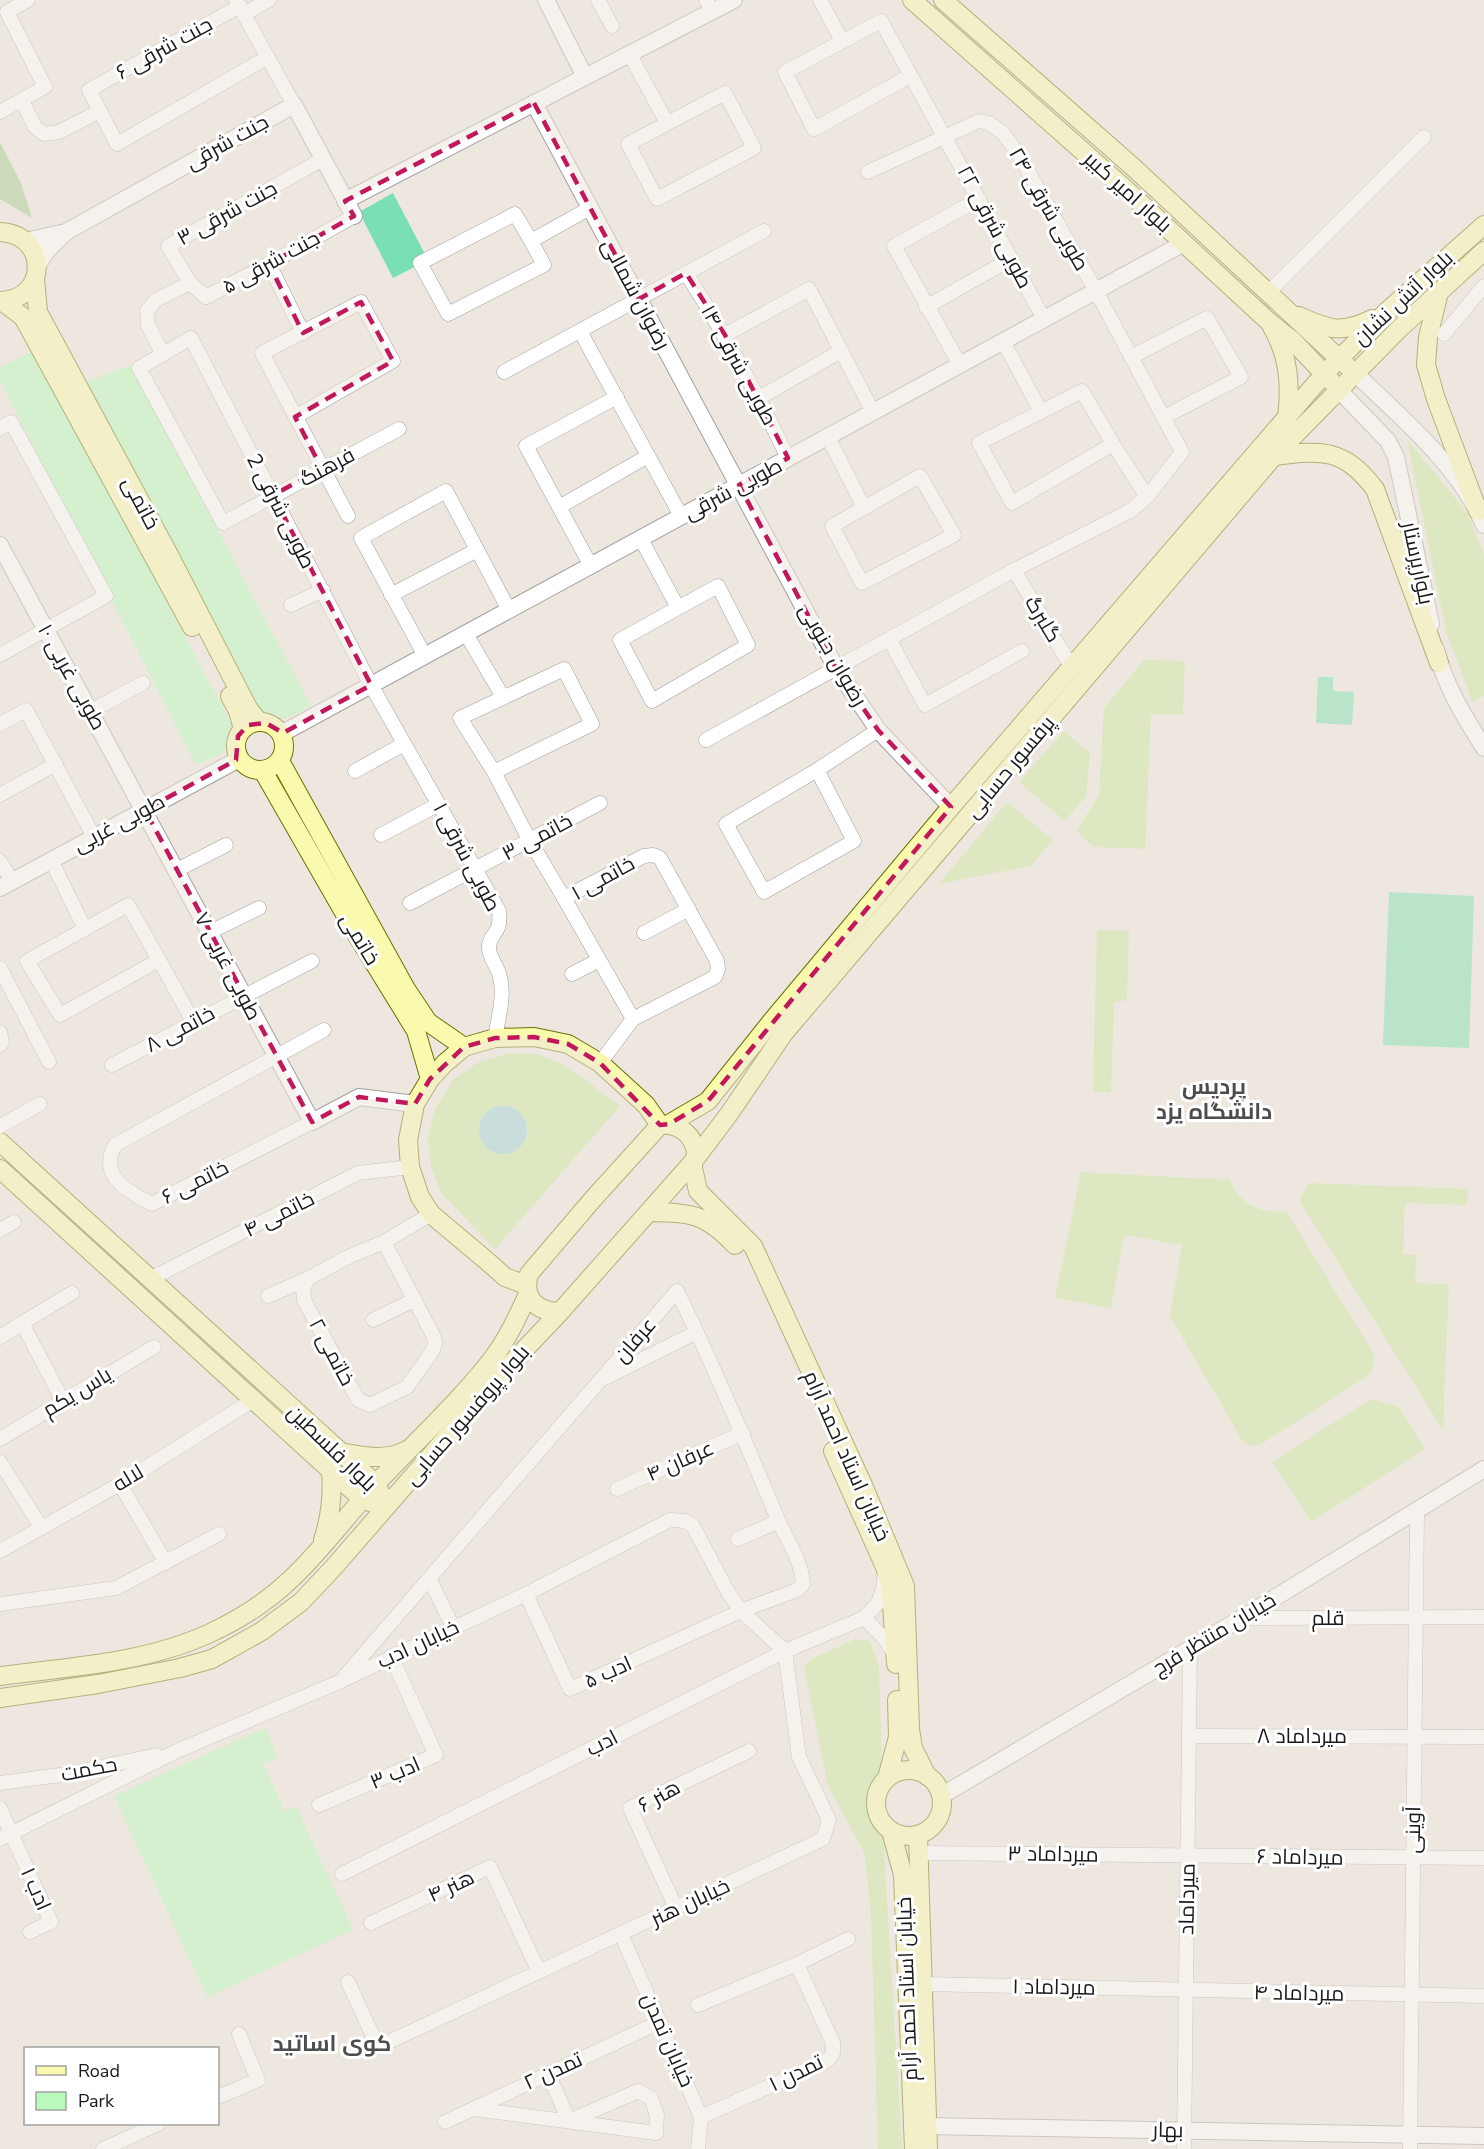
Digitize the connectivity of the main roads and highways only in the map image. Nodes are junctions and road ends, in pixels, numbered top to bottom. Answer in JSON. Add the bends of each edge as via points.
{"nodes":[{"id":1,"x":912,"y":0,"type":"edge"},
{"id":2,"x":943,"y":0,"type":"edge"},
{"id":3,"x":1043,"y":87,"type":"junction"},
{"id":4,"x":1028,"y":103,"type":"junction"},
{"id":5,"x":1484,"y":225,"type":"edge"},
{"id":6,"x":0,"y":231,"type":"edge"},
{"id":7,"x":1481,"y":260,"type":"edge"},
{"id":8,"x":36,"y":273,"type":"junction"},
{"id":9,"x":1439,"y":292,"type":"junction"},
{"id":10,"x":1,"y":302,"type":"edge"},
{"id":11,"x":1287,"y":310,"type":"junction"},
{"id":12,"x":1385,"y":313,"type":"junction"},
{"id":13,"x":1268,"y":321,"type":"junction"},
{"id":14,"x":1339,"y":359,"type":"junction"},
{"id":15,"x":1355,"y":373,"type":"junction"},
{"id":16,"x":1323,"y":374,"type":"junction"},
{"id":17,"x":1338,"y":389,"type":"junction"},
{"id":18,"x":1287,"y":418,"type":"junction"},
{"id":19,"x":1274,"y":456,"type":"junction"},
{"id":20,"x":1481,"y":518,"type":"edge"},
{"id":21,"x":1439,"y":663,"type":"road end"},
{"id":22,"x":251,"y":726,"type":"junction"},
{"id":23,"x":280,"y":761,"type":"junction"},
{"id":24,"x":263,"y":771,"type":"junction"},
{"id":25,"x":465,"y":1047,"type":"junction"},
{"id":26,"x":430,"y":1079,"type":"junction"},
{"id":27,"x":665,"y":1124,"type":"junction"},
{"id":28,"x":0,"y":1142,"type":"edge"},
{"id":29,"x":694,"y":1159,"type":"junction"},
{"id":30,"x":0,"y":1169,"type":"edge"},
{"id":31,"x":698,"y":1191,"type":"junction"},
{"id":32,"x":649,"y":1212,"type":"junction"},
{"id":33,"x":686,"y":1214,"type":"junction"},
{"id":34,"x":527,"y":1289,"type":"junction"},
{"id":35,"x":560,"y":1312,"type":"junction"},
{"id":36,"x":416,"y":1444,"type":"junction"},
{"id":37,"x":340,"y":1452,"type":"junction"},
{"id":38,"x":331,"y":1471,"type":"junction"},
{"id":39,"x":376,"y":1484,"type":"junction"},
{"id":40,"x":362,"y":1500,"type":"junction"},
{"id":41,"x":386,"y":1507,"type":"junction"},
{"id":42,"x":321,"y":1548,"type":"junction"},
{"id":43,"x":0,"y":1676,"type":"edge"},
{"id":44,"x":0,"y":1698,"type":"edge"},
{"id":45,"x":927,"y":1776,"type":"junction"},
{"id":46,"x":887,"y":1778,"type":"junction"},
{"id":47,"x":891,"y":1831,"type":"junction"},
{"id":48,"x":918,"y":1844,"type":"junction"},
{"id":49,"x":914,"y":2149,"type":"edge"},
{"id":50,"x":928,"y":2149,"type":"edge"}],
"edges":[{"from":1,"to":4,"type":"main road","name":"بلوار امیر کبیر"},
{"from":2,"to":3,"type":"main road","name":"بلوار امیر کبیر"},
{"from":3,"to":4,"type":"main road"},
{"from":3,"to":11,"type":"main road","name":"بلوار امیر کبیر"},
{"from":4,"to":13,"type":"main road","name":"بلوار امیر کبیر"},
{"from":5,"to":12,"type":"main road","name":"بلوار آتش نشان"},
{"from":6,"to":8,"type":"main road","name":"خاتمی","via":[[26,241],[32,249]]},
{"from":7,"to":9,"type":"main road","name":"بلوار آتش نشان"},
{"from":8,"to":10,"type":"main road","via":[[22,295]]},
{"from":8,"to":22,"type":"main road","name":"خاتمی","via":[[38,312],[248,708]]},
{"from":9,"to":15,"type":"main road","name":"بلوار آتش نشان"},
{"from":9,"to":20,"type":"main road","via":[[1426,365]]},
{"from":10,"to":22,"type":"main road","name":"خاتمی","via":[[23,317],[238,711]]},
{"from":11,"to":12,"type":"main road","via":[[1325,328],[1352,328]]},
{"from":11,"to":14,"type":"main road","name":"بلوار امیر کبیر"},
{"from":12,"to":14,"type":"main road","name":"بلوار آتش نشان"},
{"from":13,"to":16,"type":"main road","name":"بلوار امیر کبیر"},
{"from":13,"to":18,"type":"main road","via":[[1286,358],[1290,398]]},
{"from":14,"to":15,"type":"main road","name":"بلوار امیر کبیر"},
{"from":14,"to":16,"type":"main road","name":"بلوار آتش نشان"},
{"from":15,"to":17,"type":"main road","name":"بلوار آتش نشان"},
{"from":16,"to":17,"type":"main road","name":"بلوار امیر کبیر"},
{"from":16,"to":18,"type":"main road","name":"پرفسور حسابی"},
{"from":17,"to":19,"type":"main road","name":"پرفسور حسابی"},
{"from":18,"to":27,"type":"main road","name":"پرفسور حسابی","via":[[951,807],[708,1101]]},
{"from":19,"to":21,"type":"main road","via":[[1318,453],[1342,458],[1361,471],[1374,489]]},
{"from":19,"to":29,"type":"main road","name":"پرفسور حسابی","via":[[784,1033]]},
{"from":22,"to":23,"type":"main road","via":[[272,725],[281,734],[285,748]]},
{"from":22,"to":24,"type":"main road","via":[[236,743],[239,759],[249,768]]},
{"from":23,"to":24,"type":"main road"},
{"from":23,"to":25,"type":"main road","name":"خاتمی","via":[[406,989],[429,1023]]},
{"from":24,"to":26,"type":"main road","name":"خاتمی","via":[[416,1031]]},
{"from":25,"to":26,"type":"main road"},
{"from":25,"to":27,"type":"main road","via":[[495,1038],[534,1036],[568,1044],[600,1063]]},
{"from":26,"to":34,"type":"main road","via":[[415,1104],[408,1140],[410,1167],[420,1197],[430,1214],[505,1277]]},
{"from":27,"to":29,"type":"main road","via":[[685,1132],[691,1139]]},
{"from":27,"to":34,"type":"main road","name":"پرفسور حسابی","via":[[529,1274]]},
{"from":28,"to":37,"type":"main road","name":"بلوار فلسطین"},
{"from":29,"to":31,"type":"main road"},
{"from":29,"to":32,"type":"main road","name":"پرفسور حسابی"},
{"from":30,"to":38,"type":"main road","name":"بلوار فلسطین"},
{"from":31,"to":33,"type":"main road","via":[[685,1195],[682,1202]]},
{"from":31,"to":45,"type":"main road","name":"خیابان استاد احمد آرام","via":[[753,1246],[905,1586],[910,1729],[913,1748]]},
{"from":32,"to":33,"type":"main road","name":"خیابان استاد احمد آرام"},
{"from":32,"to":35,"type":"main road","name":"بلوار پروفسور حسابی"},
{"from":33,"to":46,"type":"main road","name":"خیابان استاد احمد آرام","via":[[701,1217],[743,1253],[885,1567],[891,1590],[898,1737]]},
{"from":34,"to":35,"type":"main road","via":[[533,1303],[541,1309]]},
{"from":34,"to":36,"type":"main road","name":"بلوار پروفسور حسابی","via":[[513,1326],[493,1358]]},
{"from":35,"to":41,"type":"main road","name":"بلوار پروفسور حسابی"},
{"from":36,"to":37,"type":"main road","via":[[386,1457]]},
{"from":36,"to":39,"type":"main road","name":"بلوار پروفسور حسابی"},
{"from":37,"to":39,"type":"main road","name":"بلوار فلسطین"},
{"from":38,"to":40,"type":"main road","name":"بلوار فلسطین"},
{"from":38,"to":42,"type":"main road","via":[[331,1518]]},
{"from":39,"to":40,"type":"main road","name":"بلوار پروفسور حسابی"},
{"from":39,"to":41,"type":"main road","name":"بلوار فلسطین"},
{"from":40,"to":41,"type":"main road","name":"بلوار فلسطین"},
{"from":40,"to":42,"type":"main road","name":"بلوار پروفسور حسابی"},
{"from":41,"to":44,"type":"main road","name":"بلوار پروفسور حسابی","via":[[301,1602],[262,1631],[212,1659],[98,1684]]},
{"from":42,"to":43,"type":"main road","name":"بلوار پروفسور حسابی","via":[[291,1580],[247,1615],[206,1635],[157,1653]]},
{"from":45,"to":46,"type":"main road","via":[[903,1770]]},
{"from":45,"to":48,"type":"main road","via":[[936,1785],[942,1809]]},
{"from":46,"to":47,"type":"main road","via":[[878,1791],[876,1806],[880,1821]]},
{"from":47,"to":48,"type":"main road"},
{"from":47,"to":49,"type":"main road","name":"خیابان استاد احمد آرام","via":[[903,1875]]},
{"from":48,"to":50,"type":"main road","name":"خیابان استاد احمد آرام"}]}
